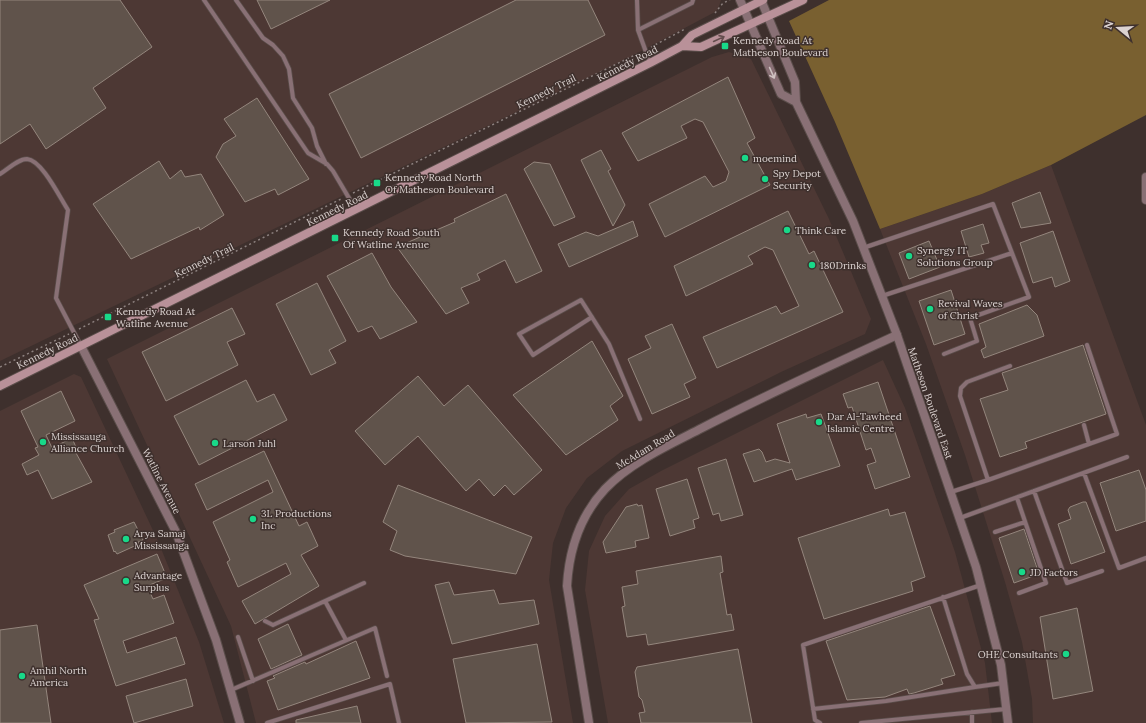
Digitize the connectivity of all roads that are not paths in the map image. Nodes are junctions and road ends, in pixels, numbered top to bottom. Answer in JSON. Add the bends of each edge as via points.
{"nodes":[{"id":1,"x":204,"y":0,"type":"edge"},
{"id":2,"x":236,"y":0,"type":"edge"},
{"id":3,"x":637,"y":0,"type":"edge"},
{"id":4,"x":693,"y":0,"type":"edge"},
{"id":5,"x":740,"y":0,"type":"edge"},
{"id":6,"x":762,"y":0,"type":"edge"},
{"id":7,"x":803,"y":0,"type":"edge"},
{"id":8,"x":743,"y":10,"type":"junction"},
{"id":9,"x":768,"y":16,"type":"junction"},
{"id":10,"x":750,"y":24,"type":"junction"},
{"id":11,"x":638,"y":30,"type":"junction"},
{"id":12,"x":682,"y":46,"type":"junction"},
{"id":13,"x":650,"y":63,"type":"junction"},
{"id":14,"x":796,"y":102,"type":"junction"},
{"id":15,"x":327,"y":164,"type":"junction"},
{"id":16,"x":0,"y":174,"type":"edge"},
{"id":17,"x":1146,"y":177,"type":"edge"},
{"id":18,"x":1146,"y":200,"type":"edge"},
{"id":19,"x":356,"y":210,"type":"junction"},
{"id":20,"x":863,"y":248,"type":"junction"},
{"id":21,"x":1012,"y":253,"type":"junction"},
{"id":22,"x":882,"y":296,"type":"junction"},
{"id":23,"x":592,"y":317,"type":"junction"},
{"id":24,"x":897,"y":336,"type":"junction"},
{"id":25,"x":1087,"y":345,"type":"dead end"},
{"id":26,"x":81,"y":346,"type":"junction"},
{"id":27,"x":944,"y":354,"type":"dead end"},
{"id":28,"x":1010,"y":366,"type":"dead end"},
{"id":29,"x":0,"y":386,"type":"edge"},
{"id":30,"x":640,"y":419,"type":"dead end"},
{"id":31,"x":1084,"y":425,"type":"dead end"},
{"id":32,"x":1089,"y":444,"type":"junction"},
{"id":33,"x":1127,"y":457,"type":"dead end"},
{"id":34,"x":1084,"y":473,"type":"junction"},
{"id":35,"x":988,"y":480,"type":"junction"},
{"id":36,"x":1034,"y":491,"type":"junction"},
{"id":37,"x":950,"y":492,"type":"junction"},
{"id":38,"x":1017,"y":498,"type":"junction"},
{"id":39,"x":959,"y":518,"type":"junction"},
{"id":40,"x":1025,"y":522,"type":"junction"},
{"id":41,"x":995,"y":532,"type":"dead end"},
{"id":42,"x":1146,"y":558,"type":"edge"},
{"id":43,"x":1102,"y":571,"type":"dead end"},
{"id":44,"x":364,"y":583,"type":"dead end"},
{"id":45,"x":981,"y":585,"type":"junction"},
{"id":46,"x":1018,"y":593,"type":"dead end"},
{"id":47,"x":943,"y":597,"type":"junction"},
{"id":48,"x":325,"y":602,"type":"junction"},
{"id":49,"x":265,"y":621,"type":"dead end"},
{"id":50,"x":238,"y":637,"type":"dead end"},
{"id":51,"x":346,"y":640,"type":"junction"},
{"id":52,"x":387,"y":676,"type":"dead end"},
{"id":53,"x":253,"y":681,"type":"junction"},
{"id":54,"x":1003,"y":683,"type":"junction"},
{"id":55,"x":975,"y":687,"type":"junction"},
{"id":56,"x":232,"y":690,"type":"junction"},
{"id":57,"x":814,"y":709,"type":"junction"},
{"id":58,"x":1006,"y":709,"type":"junction"},
{"id":59,"x":972,"y":712,"type":"junction"},
{"id":60,"x":240,"y":723,"type":"edge"},
{"id":61,"x":270,"y":723,"type":"edge"},
{"id":62,"x":399,"y":723,"type":"edge"},
{"id":63,"x":589,"y":723,"type":"edge"},
{"id":64,"x":820,"y":723,"type":"edge"},
{"id":65,"x":861,"y":723,"type":"edge"},
{"id":66,"x":972,"y":723,"type":"edge"},
{"id":67,"x":1008,"y":723,"type":"edge"}],
"edges":[{"from":1,"to":15,"type":"lane","via":[[308,153]]},
{"from":2,"to":15,"type":"lane","via":[[263,38],[283,56],[289,68],[293,98],[312,128],[317,146]]},
{"from":3,"to":11,"type":"lane"},
{"from":4,"to":11,"type":"lane"},
{"from":5,"to":8,"type":"street"},
{"from":6,"to":8,"type":"main road","name":"Kennedy Road"},
{"from":6,"to":9,"type":"street","name":"Matheson Boulevard East"},
{"from":7,"to":9,"type":"main road","name":"Kennedy Road"},
{"from":8,"to":10,"type":"street"},
{"from":8,"to":12,"type":"main road","name":"Kennedy Road","via":[[692,35]]},
{"from":9,"to":10,"type":"main road","name":"Kennedy Road"},
{"from":9,"to":14,"type":"street","name":"Matheson Boulevard East","via":[[796,82]]},
{"from":12,"to":10,"type":"main road","name":"Kennedy Road","one_way":true,"via":[[701,47]]},
{"from":10,"to":14,"type":"street","one_way":true,"via":[[781,94]]},
{"from":11,"to":13,"type":"lane"},
{"from":12,"to":13,"type":"main road","name":"Kennedy Road"},
{"from":13,"to":19,"type":"main road","name":"Kennedy Road"},
{"from":14,"to":20,"type":"street","name":"Matheson Boulevard East"},
{"from":15,"to":19,"type":"lane"},
{"from":16,"to":26,"type":"lane","via":[[22,160],[32,160],[40,166],[68,210],[56,298]]},
{"from":17,"to":18,"type":"street"},
{"from":19,"to":26,"type":"main road","name":"Kennedy Road"},
{"from":20,"to":21,"type":"lane","via":[[993,204]]},
{"from":20,"to":22,"type":"street","name":"Matheson Boulevard East"},
{"from":21,"to":22,"type":"lane"},
{"from":21,"to":27,"type":"lane","via":[[1029,297],[970,318],[977,341]]},
{"from":22,"to":24,"type":"street","name":"Matheson Boulevard East"},
{"from":23,"to":23,"type":"lane","via":[[581,300],[519,334],[533,355]]},
{"from":23,"to":30,"type":"lane","via":[[609,344]]},
{"from":24,"to":37,"type":"street","name":"Matheson Boulevard East"},
{"from":24,"to":63,"type":"street","name":"McAdam Road","via":[[773,392],[678,441],[622,474],[604,490],[584,518],[573,545],[568,569],[567,586]]},
{"from":25,"to":32,"type":"lane","via":[[1117,434]]},
{"from":26,"to":29,"type":"main road","name":"Kennedy Road"},
{"from":26,"to":56,"type":"street","name":"Watline Avenue","via":[[176,532],[198,586]]},
{"from":28,"to":35,"type":"lane","via":[[967,382],[961,388],[960,396]]},
{"from":31,"to":32,"type":"lane"},
{"from":32,"to":35,"type":"lane"},
{"from":33,"to":34,"type":"lane"},
{"from":34,"to":36,"type":"lane"},
{"from":34,"to":42,"type":"lane","via":[[1119,568]]},
{"from":35,"to":37,"type":"lane"},
{"from":36,"to":38,"type":"lane"},
{"from":36,"to":43,"type":"lane","via":[[1067,583]]},
{"from":37,"to":39,"type":"street","name":"Matheson Boulevard East"},
{"from":38,"to":39,"type":"lane"},
{"from":38,"to":40,"type":"lane"},
{"from":39,"to":45,"type":"street","name":"Matheson Boulevard East"},
{"from":40,"to":41,"type":"lane"},
{"from":40,"to":46,"type":"lane","via":[[1046,584]]},
{"from":44,"to":48,"type":"lane"},
{"from":45,"to":47,"type":"lane"},
{"from":45,"to":54,"type":"street","name":"Matheson Boulevard East"},
{"from":47,"to":55,"type":"lane","via":[[967,674]]},
{"from":47,"to":57,"type":"lane","via":[[803,644]]},
{"from":48,"to":49,"type":"lane","via":[[274,625]]},
{"from":48,"to":51,"type":"lane"},
{"from":50,"to":53,"type":"lane"},
{"from":51,"to":52,"type":"lane","via":[[375,628]]},
{"from":51,"to":53,"type":"lane"},
{"from":53,"to":56,"type":"lane"},
{"from":54,"to":55,"type":"lane"},
{"from":54,"to":58,"type":"street","name":"Matheson Boulevard East"},
{"from":55,"to":57,"type":"lane","via":[[886,702]]},
{"from":56,"to":60,"type":"street","name":"Watline Avenue"},
{"from":57,"to":64,"type":"lane","via":[[815,720]]},
{"from":58,"to":59,"type":"lane"},
{"from":58,"to":67,"type":"street","name":"Matheson Boulevard East"},
{"from":59,"to":65,"type":"lane"},
{"from":59,"to":66,"type":"lane"},
{"from":61,"to":62,"type":"lane","via":[[390,684]]}]}
